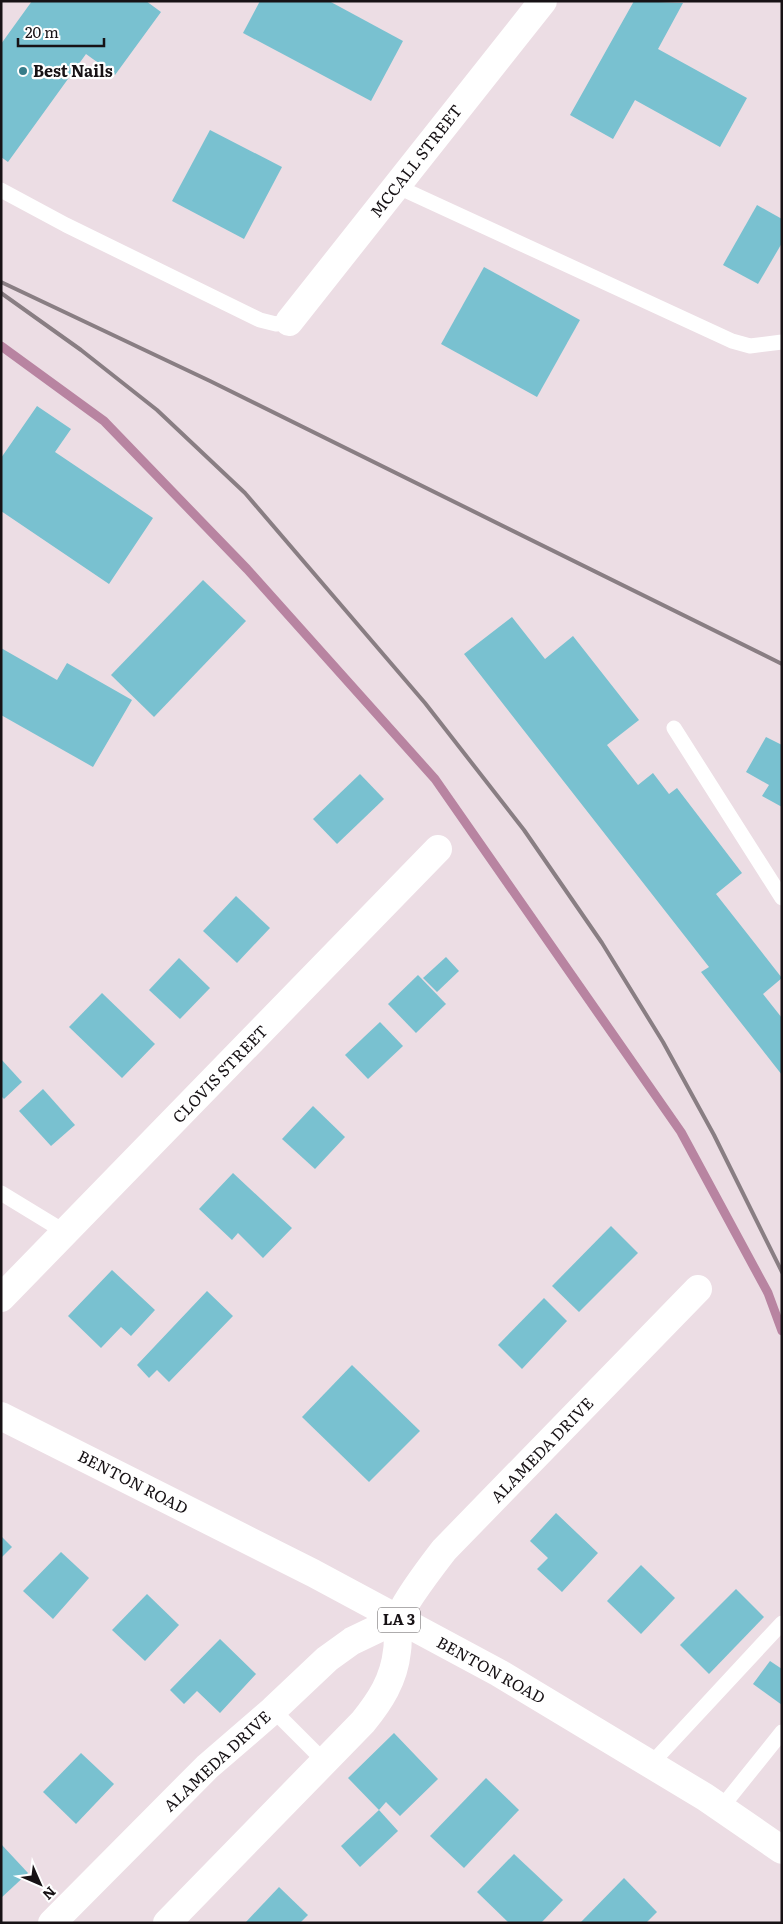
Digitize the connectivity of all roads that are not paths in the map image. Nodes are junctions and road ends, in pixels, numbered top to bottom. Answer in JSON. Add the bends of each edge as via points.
{"nodes":[{"id":1,"x":543,"y":1,"type":"edge"},
{"id":2,"x":396,"y":186,"type":"junction"},
{"id":3,"x":1,"y":190,"type":"edge"},
{"id":4,"x":289,"y":322,"type":"joint"},
{"id":5,"x":782,"y":342,"type":"edge"},
{"id":6,"x":674,"y":728,"type":"dead end"},
{"id":7,"x":438,"y":849,"type":"dead end"},
{"id":8,"x":782,"y":898,"type":"edge"},
{"id":9,"x":1,"y":1193,"type":"edge"},
{"id":10,"x":64,"y":1232,"type":"junction"},
{"id":11,"x":698,"y":1290,"type":"dead end"},
{"id":12,"x":1,"y":1298,"type":"edge"},
{"id":13,"x":1,"y":1416,"type":"edge"},
{"id":14,"x":398,"y":1619,"type":"junction"},
{"id":15,"x":782,"y":1622,"type":"edge"},
{"id":16,"x":273,"y":1710,"type":"junction"},
{"id":17,"x":782,"y":1732,"type":"edge"},
{"id":18,"x":324,"y":1761,"type":"junction"},
{"id":19,"x":651,"y":1764,"type":"junction"},
{"id":20,"x":721,"y":1808,"type":"junction"},
{"id":21,"x":782,"y":1850,"type":"edge"},
{"id":22,"x":52,"y":1923,"type":"edge"},
{"id":23,"x":167,"y":1923,"type":"edge"}],
"edges":[{"from":1,"to":2,"type":"street","name":"MCCALL STREET"},
{"from":2,"to":4,"type":"street","name":"MCCALL STREET"},
{"from":2,"to":5,"type":"lane","via":[[732,341],[750,346]]},
{"from":3,"to":4,"type":"lane","via":[[260,320],[276,324]]},
{"from":6,"to":8,"type":"lane"},
{"from":7,"to":10,"type":"street","name":"CLOVIS STREET"},
{"from":9,"to":10,"type":"lane"},
{"from":10,"to":12,"type":"street","name":"CLOVIS STREET"},
{"from":11,"to":14,"type":"street","name":"ALAMEDA DRIVE","via":[[444,1550]]},
{"from":13,"to":14,"type":"street","name":"BENTON ROAD","number":"LA 3"},
{"from":14,"to":16,"type":"street","name":"ALAMEDA DRIVE","via":[[345,1645]]},
{"from":14,"to":18,"type":"street","via":[[398,1651],[393,1674],[382,1699]]},
{"from":14,"to":19,"type":"street","name":"BENTON ROAD","number":"LA 3","via":[[499,1673]]},
{"from":15,"to":19,"type":"lane"},
{"from":16,"to":18,"type":"lane"},
{"from":16,"to":22,"type":"street","name":"ALAMEDA DRIVE","via":[[207,1767]]},
{"from":17,"to":20,"type":"lane"},
{"from":18,"to":23,"type":"street"},
{"from":19,"to":20,"type":"street","name":"BENTON ROAD","number":"LA 3"},
{"from":20,"to":21,"type":"street","name":"BENTON ROAD","number":"LA 3"}]}
